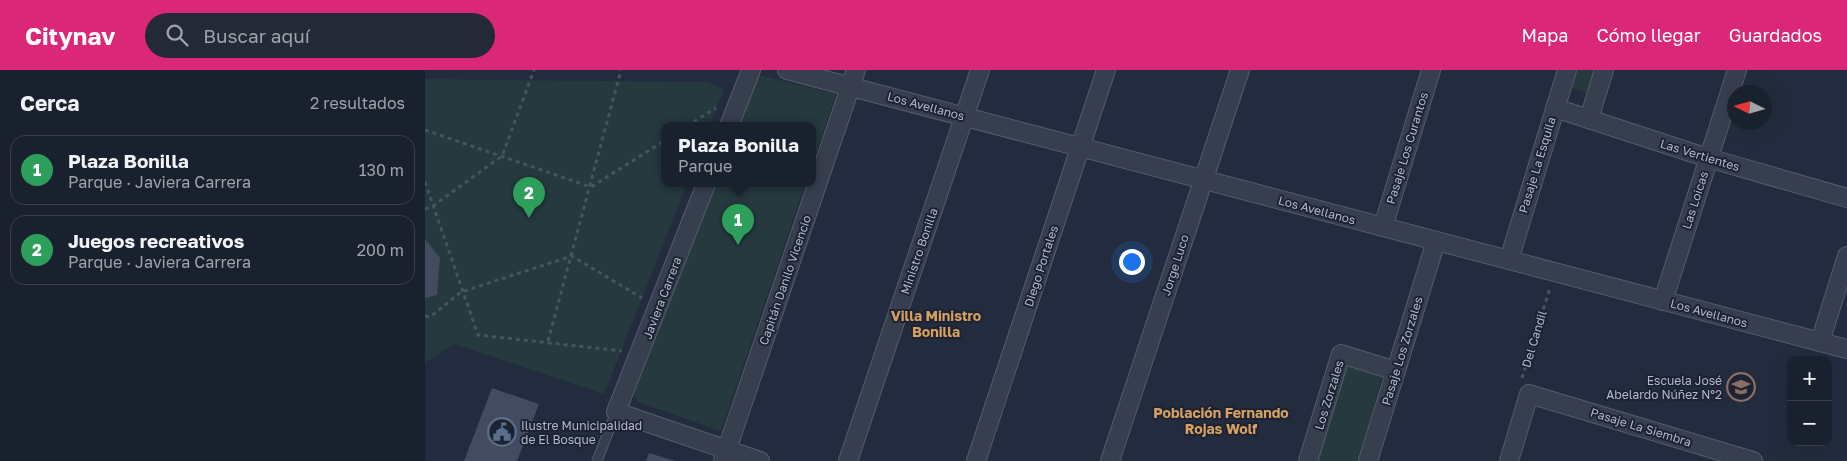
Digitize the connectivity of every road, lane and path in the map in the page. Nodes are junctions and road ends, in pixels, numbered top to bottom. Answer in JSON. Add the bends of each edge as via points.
{"nodes":[{"id":1,"x":534,"y":70,"type":"edge"},
{"id":2,"x":621,"y":70,"type":"edge"},
{"id":3,"x":751,"y":70,"type":"edge"},
{"id":4,"x":787,"y":70,"type":"edge"},
{"id":5,"x":980,"y":70,"type":"edge"},
{"id":6,"x":1106,"y":70,"type":"edge"},
{"id":7,"x":1240,"y":70,"type":"edge"},
{"id":8,"x":1431,"y":70,"type":"edge"},
{"id":9,"x":1567,"y":70,"type":"edge"},
{"id":10,"x":1604,"y":70,"type":"edge"},
{"id":11,"x":1737,"y":70,"type":"edge"},
{"id":12,"x":853,"y":78,"type":"edge"},
{"id":13,"x":1555,"y":108,"type":"junction"},
{"id":14,"x":965,"y":117,"type":"junction"},
{"id":15,"x":1589,"y":119,"type":"junction"},
{"id":16,"x":731,"y":122,"type":"edge"},
{"id":17,"x":425,"y":130,"type":"edge"},
{"id":18,"x":661,"y":143,"type":"edge"},
{"id":19,"x":1080,"y":147,"type":"junction"},
{"id":20,"x":502,"y":156,"type":"junction"},
{"id":21,"x":1709,"y":158,"type":"junction"},
{"id":22,"x":1203,"y":180,"type":"junction"},
{"id":23,"x":425,"y":182,"type":"edge"},
{"id":24,"x":591,"y":187,"type":"junction"},
{"id":25,"x":705,"y":187,"type":"edge"},
{"id":26,"x":816,"y":187,"type":"edge"},
{"id":27,"x":816,"y":187,"type":"edge"},
{"id":28,"x":1847,"y":198,"type":"edge"},
{"id":29,"x":433,"y":206,"type":"junction"},
{"id":30,"x":425,"y":209,"type":"edge"},
{"id":31,"x":1383,"y":227,"type":"junction"},
{"id":32,"x":1436,"y":241,"type":"junction"},
{"id":33,"x":572,"y":256,"type":"junction"},
{"id":34,"x":1847,"y":256,"type":"edge"},
{"id":35,"x":1509,"y":260,"type":"junction"},
{"id":36,"x":1555,"y":272,"type":"junction"},
{"id":37,"x":461,"y":292,"type":"junction"},
{"id":38,"x":1663,"y":301,"type":"junction"},
{"id":39,"x":658,"y":307,"type":"junction"},
{"id":40,"x":425,"y":316,"type":"edge"},
{"id":41,"x":548,"y":342,"type":"junction"},
{"id":42,"x":1820,"y":342,"type":"junction"},
{"id":43,"x":1847,"y":349,"type":"edge"},
{"id":44,"x":640,"y":353,"type":"junction"},
{"id":45,"x":1396,"y":371,"type":"junction"},
{"id":46,"x":1529,"y":394,"type":"junction"},
{"id":47,"x":616,"y":412,"type":"junction"},
{"id":48,"x":725,"y":455,"type":"edge"},
{"id":49,"x":597,"y":461,"type":"edge"},
{"id":50,"x":760,"y":461,"type":"edge"},
{"id":51,"x":848,"y":461,"type":"edge"},
{"id":52,"x":975,"y":461,"type":"edge"},
{"id":53,"x":1110,"y":461,"type":"edge"},
{"id":54,"x":1309,"y":461,"type":"edge"},
{"id":55,"x":1368,"y":461,"type":"edge"},
{"id":56,"x":1509,"y":461,"type":"edge"},
{"id":57,"x":1753,"y":461,"type":"edge"}],
"edges":[{"from":1,"to":20,"type":"path"},
{"from":2,"to":24,"type":"path"},
{"from":3,"to":16,"type":"street"},
{"from":4,"to":12,"type":"street","name":"Los Avellanos"},
{"from":5,"to":14,"type":"street","name":"Ministro Bonilla"},
{"from":6,"to":19,"type":"street","name":"Diego Portales"},
{"from":7,"to":22,"type":"street","name":"Jorge Luco"},
{"from":8,"to":31,"type":"street","name":"Pasaje Los Curantos"},
{"from":9,"to":13,"type":"street","name":"Pasaje La Esquila"},
{"from":10,"to":15,"type":"street"},
{"from":11,"to":21,"type":"street","name":"Las Loicas"},
{"from":12,"to":14,"type":"street","name":"Los Avellanos"},
{"from":12,"to":26,"type":"street","name":"Capitán Danilo Vicencio"},
{"from":13,"to":15,"type":"street","name":"Las Vertientes"},
{"from":13,"to":35,"type":"street","name":"Pasaje La Esquila"},
{"from":14,"to":19,"type":"street","name":"Los Avellanos"},
{"from":14,"to":51,"type":"street","name":"Ministro Bonilla"},
{"from":15,"to":21,"type":"street","name":"Las Vertientes"},
{"from":17,"to":20,"type":"path"},
{"from":18,"to":24,"type":"path"},
{"from":19,"to":22,"type":"street","name":"Los Avellanos"},
{"from":19,"to":52,"type":"street","name":"Diego Portales"},
{"from":20,"to":24,"type":"path"},
{"from":20,"to":29,"type":"path"},
{"from":21,"to":28,"type":"street","name":"Las Vertientes"},
{"from":21,"to":38,"type":"street","name":"Las Loicas"},
{"from":22,"to":31,"type":"street","name":"Los Avellanos"},
{"from":22,"to":53,"type":"street","name":"Jorge Luco"},
{"from":23,"to":29,"type":"path"},
{"from":24,"to":33,"type":"path"},
{"from":25,"to":39,"type":"street","name":"Javiera Carrera"},
{"from":27,"to":48,"type":"street","name":"Capitán Danilo Vicencio"},
{"from":29,"to":30,"type":"path"},
{"from":29,"to":37,"type":"path"},
{"from":31,"to":32,"type":"street","name":"Los Avellanos"},
{"from":32,"to":35,"type":"street","name":"Los Avellanos"},
{"from":32,"to":45,"type":"street","name":"Pasaje Los Zorzales"},
{"from":33,"to":37,"type":"path"},
{"from":33,"to":39,"type":"path"},
{"from":33,"to":41,"type":"path"},
{"from":34,"to":42,"type":"street"},
{"from":35,"to":36,"type":"street","name":"Los Avellanos"},
{"from":36,"to":38,"type":"street","name":"Los Avellanos"},
{"from":36,"to":46,"type":"path","name":"Del Candil","via":[[1521,382]]},
{"from":37,"to":40,"type":"path","via":[[430,316]]},
{"from":37,"to":41,"type":"path","via":[[478,335]]},
{"from":38,"to":42,"type":"street","name":"Los Avellanos"},
{"from":39,"to":44,"type":"street","name":"Javiera Carrera"},
{"from":41,"to":44,"type":"path"},
{"from":42,"to":43,"type":"street","name":"Los Avellanos"},
{"from":44,"to":47,"type":"street","name":"Javiera Carrera"},
{"from":45,"to":54,"type":"street","name":"Los Zorzales","via":[[1341,354]]},
{"from":45,"to":55,"type":"street","name":"Pasaje Los Zorzales"},
{"from":46,"to":56,"type":"street"},
{"from":46,"to":57,"type":"street","name":"Pasaje La Siembra"},
{"from":47,"to":48,"type":"street"},
{"from":47,"to":49,"type":"lane"},
{"from":48,"to":50,"type":"street"}]}
